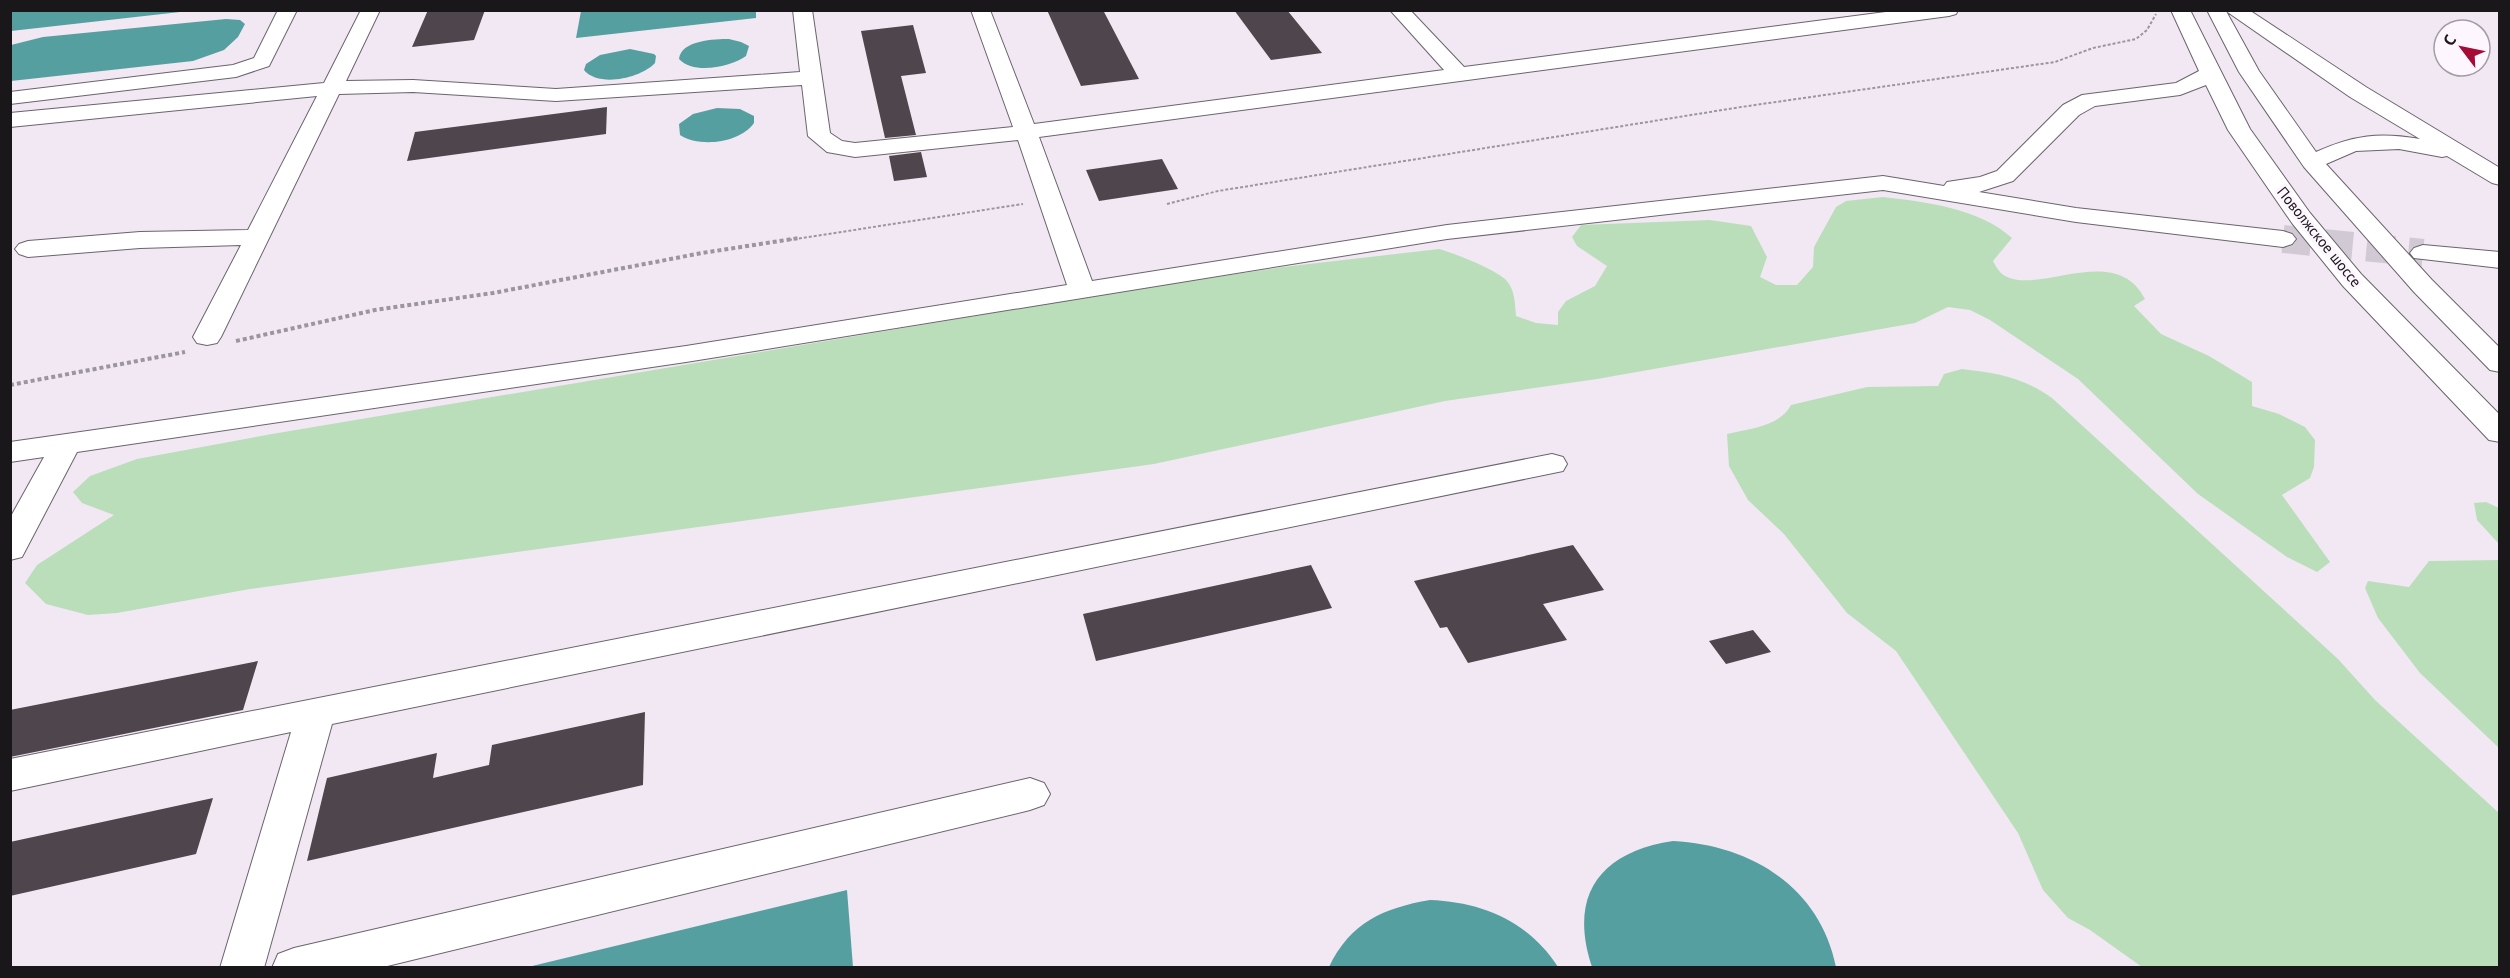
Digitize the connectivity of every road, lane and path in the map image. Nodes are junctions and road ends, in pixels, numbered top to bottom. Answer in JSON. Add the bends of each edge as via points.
{"nodes":[{"id":1,"x":288,"y":10,"type":"edge"},
{"id":2,"x":371,"y":10,"type":"edge"},
{"id":3,"x":802,"y":10,"type":"edge"},
{"id":4,"x":980,"y":10,"type":"edge"},
{"id":5,"x":1400,"y":10,"type":"edge"},
{"id":6,"x":1949,"y":10,"type":"edge"},
{"id":7,"x":2155,"y":10,"type":"edge"},
{"id":8,"x":2180,"y":10,"type":"edge"},
{"id":9,"x":2216,"y":10,"type":"edge"},
{"id":10,"x":2235,"y":10,"type":"edge"},
{"id":11,"x":2211,"y":72,"type":"junction"},
{"id":12,"x":1460,"y":74,"type":"junction"},
{"id":13,"x":811,"y":78,"type":"junction"},
{"id":14,"x":334,"y":88,"type":"junction"},
{"id":15,"x":2145,"y":92,"type":"junction"},
{"id":16,"x":10,"y":98,"type":"edge"},
{"id":17,"x":10,"y":120,"type":"edge"},
{"id":18,"x":2239,"y":130,"type":"junction"},
{"id":19,"x":1026,"y":132,"type":"junction"},
{"id":20,"x":2028,"y":155,"type":"junction"},
{"id":21,"x":2466,"y":157,"type":"junction"},
{"id":22,"x":2312,"y":162,"type":"junction"},
{"id":23,"x":2499,"y":178,"type":"edge"},
{"id":24,"x":1930,"y":190,"type":"junction"},
{"id":25,"x":1051,"y":200,"type":"junction"},
{"id":26,"x":1167,"y":204,"type":"dead end"},
{"id":27,"x":2076,"y":215,"type":"junction"},
{"id":28,"x":258,"y":237,"type":"junction"},
{"id":29,"x":2283,"y":239,"type":"tunnel mouth"},
{"id":30,"x":28,"y":249,"type":"dead end"},
{"id":31,"x":2423,"y":253,"type":"tunnel mouth"},
{"id":32,"x":2499,"y":260,"type":"edge"},
{"id":33,"x":1083,"y":292,"type":"junction"},
{"id":34,"x":235,"y":342,"type":"dead end"},
{"id":35,"x":198,"y":344,"type":"joint"},
{"id":36,"x":2499,"y":364,"type":"edge"},
{"id":37,"x":10,"y":385,"type":"edge"},
{"id":38,"x":2499,"y":433,"type":"edge"},
{"id":39,"x":66,"y":444,"type":"junction"},
{"id":40,"x":10,"y":452,"type":"edge"},
{"id":41,"x":1552,"y":464,"type":"dead end"},
{"id":42,"x":10,"y":549,"type":"edge"},
{"id":43,"x":316,"y":713,"type":"junction"},
{"id":44,"x":10,"y":775,"type":"edge"},
{"id":45,"x":1030,"y":794,"type":"dead end"},
{"id":46,"x":242,"y":968,"type":"edge"},
{"id":47,"x":294,"y":968,"type":"edge"}],
"edges":[{"from":1,"to":16,"type":"street","via":[[262,62],[236,71]]},
{"from":2,"to":14,"type":"street"},
{"from":3,"to":13,"type":"street"},
{"from":4,"to":19,"type":"street"},
{"from":5,"to":12,"type":"street"},
{"from":6,"to":12,"type":"street"},
{"from":7,"to":26,"type":"path","via":[[2148,30],[2136,39],[2093,48],[2055,62],[1871,86],[1608,128],[1218,191]]},
{"from":8,"to":11,"type":"street","name":"Поволжское шоссе"},
{"from":9,"to":22,"type":"street","via":[[2250,72]]},
{"from":10,"to":21,"type":"street","via":[[2358,92]]},
{"from":11,"to":15,"type":"street","via":[[2180,89]]},
{"from":11,"to":18,"type":"street","name":"Поволжское шоссе"},
{"from":12,"to":19,"type":"street"},
{"from":13,"to":14,"type":"street","via":[[556,95],[412,86]]},
{"from":13,"to":19,"type":"street","via":[[819,136],[835,147],[855,150]]},
{"from":14,"to":17,"type":"street"},
{"from":14,"to":28,"type":"street"},
{"from":15,"to":18,"type":"street","via":[[2212,111]]},
{"from":15,"to":20,"type":"street","via":[[2091,100],[2071,110]]},
{"from":18,"to":38,"type":"street","name":"Поволжское шоссе","via":[[2301,218],[2352,280]]},
{"from":19,"to":25,"type":"street"},
{"from":20,"to":24,"type":"street","via":[[2005,176],[1984,184]]},
{"from":20,"to":27,"type":"street","via":[[2025,176],[2038,190]]},
{"from":21,"to":22,"type":"street","via":[[2399,142],[2352,144]]},
{"from":21,"to":23,"type":"street"},
{"from":22,"to":36,"type":"street"},
{"from":24,"to":27,"type":"street"},
{"from":24,"to":33,"type":"street","via":[[1883,183],[1482,228]]},
{"from":25,"to":33,"type":"street"},
{"from":25,"to":34,"type":"path","via":[[702,253],[493,293],[375,310]]},
{"from":27,"to":29,"type":"street"},
{"from":28,"to":30,"type":"street","via":[[140,240]]},
{"from":28,"to":35,"type":"street"},
{"from":31,"to":32,"type":"street"},
{"from":33,"to":39,"type":"street"},
{"from":35,"to":37,"type":"path"},
{"from":39,"to":40,"type":"street"},
{"from":39,"to":42,"type":"street"},
{"from":41,"to":43,"type":"street"},
{"from":43,"to":44,"type":"street"},
{"from":43,"to":46,"type":"street"},
{"from":45,"to":47,"type":"street"}]}
